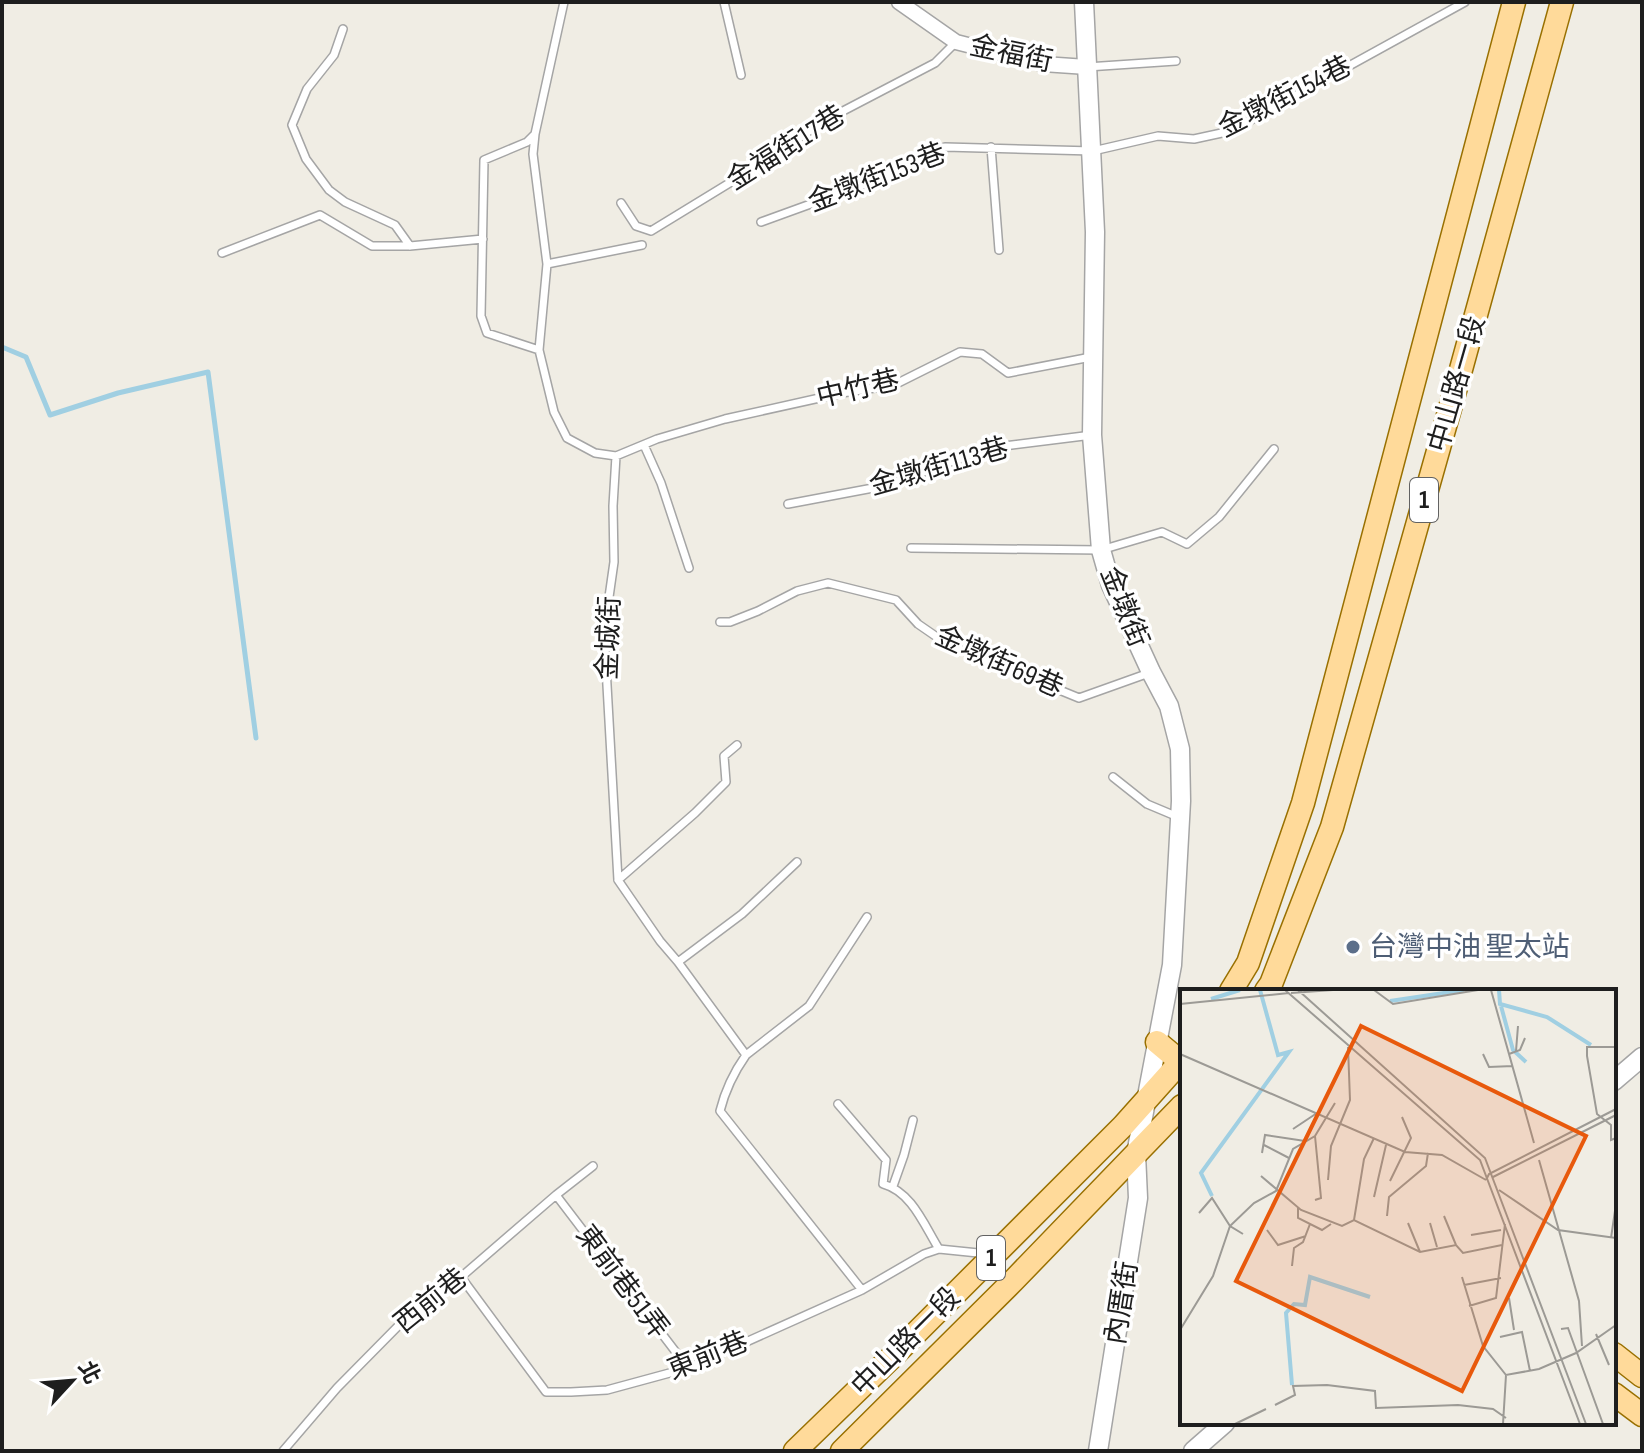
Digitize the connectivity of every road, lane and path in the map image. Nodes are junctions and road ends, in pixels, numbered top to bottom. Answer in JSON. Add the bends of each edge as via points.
{"nodes":[{"id":1,"x":564,"y":2,"type":"edge"},
{"id":2,"x":724,"y":2,"type":"edge"},
{"id":3,"x":1084,"y":2,"type":"edge"},
{"id":4,"x":1465,"y":2,"type":"edge"},
{"id":5,"x":1514,"y":2,"type":"edge"},
{"id":6,"x":1562,"y":2,"type":"edge"},
{"id":7,"x":901,"y":3,"type":"edge"},
{"id":8,"x":343,"y":29,"type":"dead end"},
{"id":9,"x":956,"y":42,"type":"junction"},
{"id":10,"x":1176,"y":61,"type":"dead end"},
{"id":11,"x":1087,"y":67,"type":"junction"},
{"id":12,"x":741,"y":75,"type":"dead end"},
{"id":13,"x":535,"y":134,"type":"junction"},
{"id":14,"x":991,"y":147,"type":"junction"},
{"id":15,"x":1093,"y":151,"type":"junction"},
{"id":16,"x":621,"y":203,"type":"dead end"},
{"id":17,"x":761,"y":222,"type":"dead end"},
{"id":18,"x":483,"y":239,"type":"junction"},
{"id":19,"x":642,"y":245,"type":"dead end"},
{"id":20,"x":410,"y":246,"type":"junction"},
{"id":21,"x":999,"y":250,"type":"dead end"},
{"id":22,"x":222,"y":253,"type":"dead end"},
{"id":23,"x":547,"y":264,"type":"junction"},
{"id":24,"x":539,"y":350,"type":"junction"},
{"id":25,"x":1093,"y":357,"type":"junction"},
{"id":26,"x":1092,"y":435,"type":"junction"},
{"id":27,"x":644,"y":445,"type":"junction"},
{"id":28,"x":1274,"y":449,"type":"dead end"},
{"id":29,"x":616,"y":456,"type":"junction"},
{"id":30,"x":788,"y":504,"type":"dead end"},
{"id":31,"x":911,"y":548,"type":"dead end"},
{"id":32,"x":1101,"y":550,"type":"junction"},
{"id":33,"x":689,"y":568,"type":"dead end"},
{"id":34,"x":720,"y":622,"type":"dead end"},
{"id":35,"x":1151,"y":672,"type":"junction"},
{"id":36,"x":737,"y":745,"type":"dead end"},
{"id":37,"x":1113,"y":777,"type":"dead end"},
{"id":38,"x":1180,"y":818,"type":"junction"},
{"id":39,"x":797,"y":862,"type":"dead end"},
{"id":40,"x":618,"y":880,"type":"junction"},
{"id":41,"x":867,"y":917,"type":"dead end"},
{"id":42,"x":678,"y":962,"type":"junction"},
{"id":43,"x":1232,"y":989,"type":"edge"},
{"id":44,"x":1267,"y":989,"type":"edge"},
{"id":45,"x":1157,"y":1042,"type":"junction"},
{"id":46,"x":746,"y":1055,"type":"junction"},
{"id":47,"x":1180,"y":1055,"type":"edge"},
{"id":48,"x":1642,"y":1057,"type":"edge"},
{"id":49,"x":1180,"y":1059,"type":"edge"},
{"id":50,"x":1616,"y":1079,"type":"edge"},
{"id":51,"x":1147,"y":1100,"type":"junction"},
{"id":52,"x":838,"y":1104,"type":"dead end"},
{"id":53,"x":1180,"y":1108,"type":"edge"},
{"id":54,"x":913,"y":1120,"type":"dead end"},
{"id":55,"x":1136,"y":1154,"type":"junction"},
{"id":56,"x":593,"y":1166,"type":"dead end"},
{"id":57,"x":893,"y":1186,"type":"junction"},
{"id":58,"x":556,"y":1195,"type":"junction"},
{"id":59,"x":939,"y":1249,"type":"junction"},
{"id":60,"x":994,"y":1254,"type":"junction"},
{"id":61,"x":461,"y":1277,"type":"junction"},
{"id":62,"x":862,"y":1290,"type":"junction"},
{"id":63,"x":1616,"y":1356,"type":"edge"},
{"id":64,"x":688,"y":1368,"type":"junction"},
{"id":65,"x":1642,"y":1376,"type":"edge"},
{"id":66,"x":1616,"y":1396,"type":"edge"},
{"id":67,"x":1642,"y":1415,"type":"edge"},
{"id":68,"x":1223,"y":1425,"type":"edge"},
{"id":69,"x":283,"y":1451,"type":"edge"},
{"id":70,"x":795,"y":1451,"type":"edge"},
{"id":71,"x":842,"y":1451,"type":"edge"},
{"id":72,"x":1098,"y":1451,"type":"edge"},
{"id":73,"x":1193,"y":1451,"type":"edge"}],
"edges":[{"from":1,"to":13,"type":"lane"},
{"from":2,"to":12,"type":"lane"},
{"from":3,"to":11,"type":"street","name":"金墩街"},
{"from":4,"to":15,"type":"lane","name":"金墩街154巷","via":[[1231,131],[1194,139],[1158,136]]},
{"from":5,"to":43,"type":"main road","name":"中山路一段","number":"1","via":[[1303,803],[1248,963]]},
{"from":6,"to":44,"type":"main road","name":"中山路一段","number":"1","via":[[1332,827]]},
{"from":7,"to":9,"type":"street","name":"金福街"},
{"from":8,"to":20,"type":"lane","via":[[334,55],[307,89],[292,125],[306,159],[329,190],[395,225]]},
{"from":9,"to":11,"type":"street","name":"金福街","via":[[1043,64]]},
{"from":9,"to":16,"type":"lane","name":"金福街17巷","via":[[935,63],[822,122],[651,231],[636,226]]},
{"from":10,"to":11,"type":"lane"},
{"from":11,"to":15,"type":"street","name":"金墩街"},
{"from":13,"to":18,"type":"lane","via":[[484,160]]},
{"from":13,"to":23,"type":"lane"},
{"from":14,"to":15,"type":"lane","name":"金墩街153巷"},
{"from":14,"to":17,"type":"lane","name":"金墩街153巷","via":[[945,147],[874,181]]},
{"from":14,"to":21,"type":"lane"},
{"from":15,"to":25,"type":"street","name":"金墩街"},
{"from":18,"to":20,"type":"lane"},
{"from":18,"to":24,"type":"lane","via":[[481,316],[487,333]]},
{"from":19,"to":23,"type":"lane"},
{"from":20,"to":22,"type":"lane","via":[[372,246],[320,215]]},
{"from":23,"to":24,"type":"lane"},
{"from":24,"to":29,"type":"lane","via":[[554,412],[567,438],[595,453]]},
{"from":25,"to":26,"type":"street","name":"金墩街"},
{"from":25,"to":27,"type":"lane","name":"中竹巷","via":[[1008,373],[982,354],[960,352],[894,385],[725,419]]},
{"from":26,"to":30,"type":"lane","name":"金墩街113巷","via":[[988,448],[889,485]]},
{"from":26,"to":32,"type":"street","name":"金墩街"},
{"from":27,"to":29,"type":"lane","name":"中竹巷"},
{"from":27,"to":33,"type":"lane"},
{"from":28,"to":32,"type":"lane","via":[[1219,517],[1187,544],[1162,532]]},
{"from":29,"to":40,"type":"lane","name":"金城街","via":[[614,562],[604,632]]},
{"from":31,"to":32,"type":"lane"},
{"from":32,"to":35,"type":"street","name":"金墩街","via":[[1111,585]]},
{"from":34,"to":35,"type":"lane","name":"金墩街69巷","via":[[828,583],[896,600],[947,644],[1079,698]]},
{"from":35,"to":38,"type":"street","name":"金墩街","via":[[1169,706],[1180,749]]},
{"from":36,"to":40,"type":"lane","via":[[724,756],[726,782]]},
{"from":37,"to":38,"type":"lane","via":[[1147,804]]},
{"from":38,"to":45,"type":"street","name":"金墩街","via":[[1172,965]]},
{"from":39,"to":42,"type":"lane","via":[[742,914]]},
{"from":40,"to":42,"type":"lane"},
{"from":41,"to":46,"type":"lane","via":[[809,1006]]},
{"from":42,"to":46,"type":"lane"},
{"from":45,"to":47,"type":"main road"},
{"from":45,"to":51,"type":"street","name":"金墩街"},
{"from":46,"to":62,"type":"lane","via":[[720,1111]]},
{"from":48,"to":50,"type":"street"},
{"from":49,"to":51,"type":"main road","name":"中山路一段","number":"1"},
{"from":51,"to":55,"type":"street","name":"金墩街"},
{"from":51,"to":60,"type":"main road","name":"中山路一段","number":"1"},
{"from":52,"to":57,"type":"lane","via":[[886,1160],[883,1184]]},
{"from":53,"to":55,"type":"main road","name":"中山路一段","number":"1"},
{"from":54,"to":57,"type":"lane"},
{"from":55,"to":71,"type":"main road","name":"中山路一段","number":"1"},
{"from":55,"to":72,"type":"street","name":"內厝街","via":[[1138,1198]]},
{"from":56,"to":58,"type":"lane","name":"西前巷"},
{"from":57,"to":59,"type":"lane","via":[[907,1198]]},
{"from":58,"to":61,"type":"lane","name":"西前巷"},
{"from":58,"to":64,"type":"lane","name":"東前巷51弄"},
{"from":59,"to":60,"type":"lane"},
{"from":59,"to":62,"type":"lane","name":"東前巷"},
{"from":60,"to":70,"type":"main road","name":"中山路一段","number":"1"},
{"from":61,"to":64,"type":"lane","name":"東前巷","via":[[546,1392],[607,1390]]},
{"from":61,"to":69,"type":"lane","name":"西前巷","via":[[412,1312]]},
{"from":62,"to":64,"type":"lane","name":"東前巷"},
{"from":63,"to":65,"type":"main road"},
{"from":66,"to":67,"type":"main road"},
{"from":68,"to":73,"type":"street"}]}
